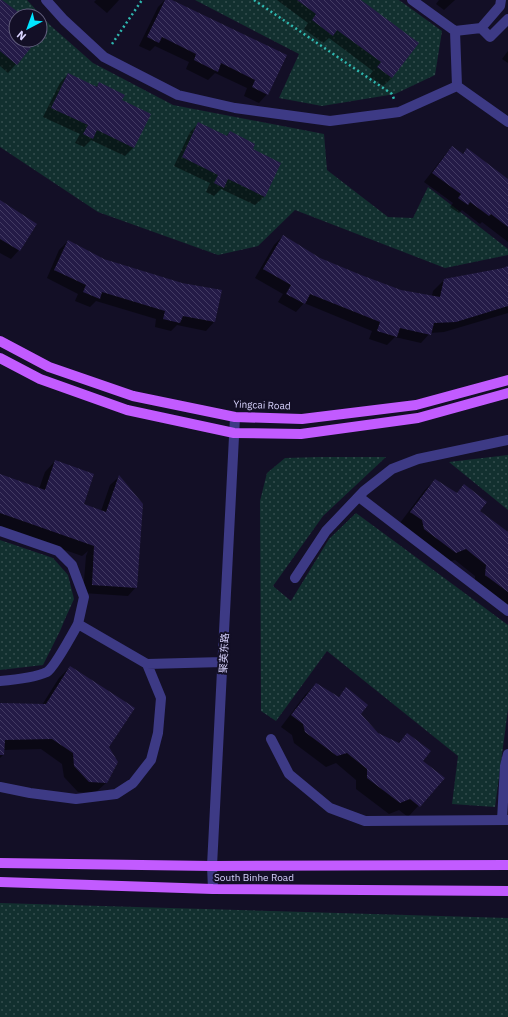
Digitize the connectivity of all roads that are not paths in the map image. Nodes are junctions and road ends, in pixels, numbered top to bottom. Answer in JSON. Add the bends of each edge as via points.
{"nodes":[{"id":1,"x":46,"y":0,"type":"edge"},
{"id":2,"x":412,"y":0,"type":"edge"},
{"id":3,"x":501,"y":0,"type":"edge"},
{"id":4,"x":508,"y":19,"type":"edge"},
{"id":5,"x":481,"y":28,"type":"junction"},
{"id":6,"x":455,"y":31,"type":"junction"},
{"id":7,"x":458,"y":86,"type":"junction"},
{"id":8,"x":508,"y":122,"type":"edge"},
{"id":9,"x":0,"y":341,"type":"edge"},
{"id":10,"x":0,"y":358,"type":"edge"},
{"id":11,"x":508,"y":380,"type":"edge"},
{"id":12,"x":508,"y":393,"type":"edge"},
{"id":13,"x":235,"y":417,"type":"junction"},
{"id":14,"x":234,"y":433,"type":"junction"},
{"id":15,"x":508,"y":440,"type":"edge"},
{"id":16,"x":359,"y":497,"type":"junction"},
{"id":17,"x":0,"y":531,"type":"edge"},
{"id":18,"x":295,"y":578,"type":"dead end"},
{"id":19,"x":508,"y":611,"type":"edge"},
{"id":20,"x":78,"y":624,"type":"junction"},
{"id":21,"x":223,"y":662,"type":"junction"},
{"id":22,"x":147,"y":664,"type":"junction"},
{"id":23,"x":0,"y":681,"type":"edge"},
{"id":24,"x":271,"y":739,"type":"dead end"},
{"id":25,"x":508,"y":754,"type":"edge"},
{"id":26,"x":0,"y":787,"type":"edge"},
{"id":27,"x":505,"y":820,"type":"edge"},
{"id":28,"x":0,"y":863,"type":"edge"},
{"id":29,"x":508,"y":864,"type":"edge"},
{"id":30,"x":212,"y":866,"type":"junction"},
{"id":31,"x":0,"y":882,"type":"edge"},
{"id":32,"x":213,"y":889,"type":"junction"},
{"id":33,"x":508,"y":891,"type":"edge"}],
"edges":[{"from":1,"to":7,"type":"street","via":[[104,57],[178,95],[235,108],[330,121],[399,112]]},
{"from":2,"to":6,"type":"street"},
{"from":3,"to":5,"type":"street","via":[[500,6]]},
{"from":4,"to":5,"type":"street","via":[[490,37]]},
{"from":5,"to":6,"type":"street"},
{"from":6,"to":7,"type":"street"},
{"from":7,"to":8,"type":"street"},
{"from":9,"to":13,"type":"main road","name":"Yingcai Road","via":[[49,367],[133,396]]},
{"from":10,"to":14,"type":"main road","via":[[40,379],[127,410]]},
{"from":11,"to":13,"type":"main road","name":"Yingcai Road","via":[[416,405],[302,419]]},
{"from":12,"to":14,"type":"main road","via":[[418,418],[301,434]]},
{"from":13,"to":14,"type":"street","name":"聚英东路"},
{"from":14,"to":21,"type":"street","name":"聚英东路"},
{"from":15,"to":16,"type":"street","via":[[418,459],[392,468]]},
{"from":16,"to":18,"type":"street","via":[[326,531]]},
{"from":16,"to":19,"type":"street"},
{"from":17,"to":20,"type":"street","via":[[58,551],[72,565],[84,597]]},
{"from":20,"to":22,"type":"street"},
{"from":20,"to":23,"type":"street","via":[[47,671]]},
{"from":21,"to":22,"type":"street"},
{"from":21,"to":30,"type":"street","name":"聚英东路"},
{"from":22,"to":26,"type":"street","via":[[161,698],[158,733],[151,760],[133,782],[116,794],[76,799]]},
{"from":24,"to":27,"type":"street","via":[[289,774],[330,808],[365,821]]},
{"from":25,"to":27,"type":"street","via":[[505,766]]},
{"from":28,"to":30,"type":"main road","name":"South Binhe Road"},
{"from":29,"to":30,"type":"main road","name":"South Binhe Road"},
{"from":30,"to":32,"type":"street","name":"聚英东路"},
{"from":31,"to":32,"type":"main road","name":"South Binhe Road"},
{"from":32,"to":33,"type":"main road","name":"South Binhe Road"}]}
